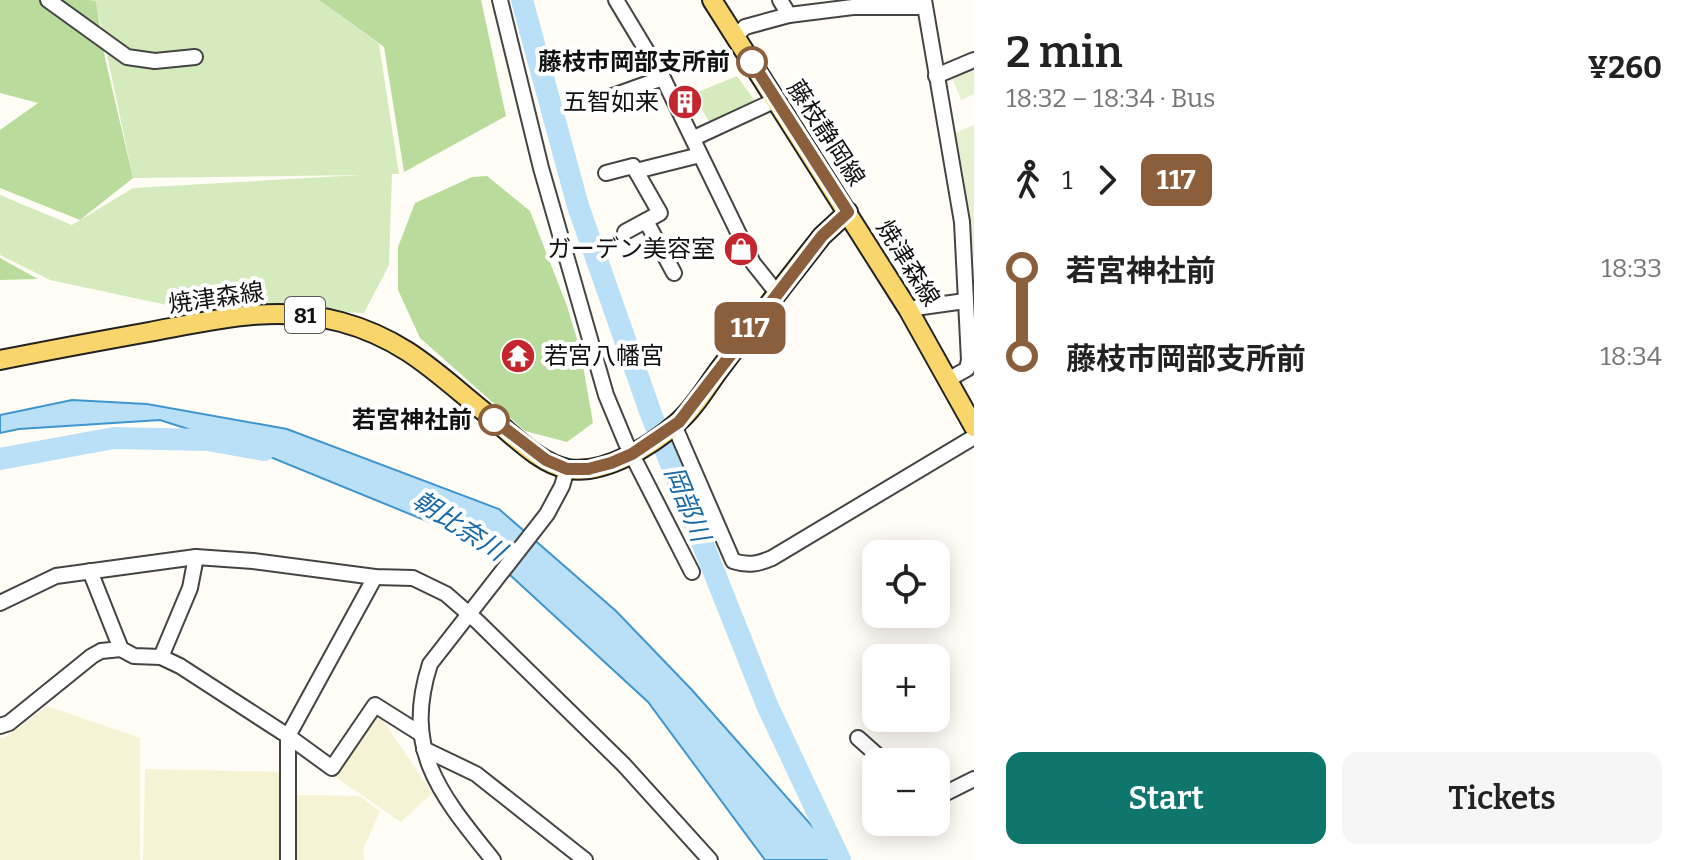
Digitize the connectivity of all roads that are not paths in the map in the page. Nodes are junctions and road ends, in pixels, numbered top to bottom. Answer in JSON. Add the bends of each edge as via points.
{"nodes":[{"id":1,"x":48,"y":0,"type":"edge"},
{"id":2,"x":500,"y":0,"type":"edge"},
{"id":3,"x":616,"y":0,"type":"edge"},
{"id":4,"x":712,"y":0,"type":"edge"},
{"id":5,"x":780,"y":0,"type":"edge"},
{"id":6,"x":924,"y":4,"type":"edge"},
{"id":7,"x":789,"y":15,"type":"junction"},
{"id":8,"x":736,"y":36,"type":"junction"},
{"id":9,"x":195,"y":57,"type":"dead end"},
{"id":10,"x":974,"y":60,"type":"edge"},
{"id":11,"x":936,"y":76,"type":"junction"},
{"id":12,"x":663,"y":78,"type":"junction"},
{"id":13,"x":776,"y":100,"type":"junction"},
{"id":14,"x":590,"y":104,"type":"dead end"},
{"id":15,"x":694,"y":138,"type":"junction"},
{"id":16,"x":700,"y":155,"type":"junction"},
{"id":17,"x":636,"y":171,"type":"junction"},
{"id":18,"x":606,"y":173,"type":"dead end"},
{"id":19,"x":848,"y":212,"type":"junction"},
{"id":20,"x":646,"y":221,"type":"junction"},
{"id":21,"x":625,"y":232,"type":"dead end"},
{"id":22,"x":674,"y":273,"type":"dead end"},
{"id":23,"x":777,"y":293,"type":"junction"},
{"id":24,"x":965,"y":301,"type":"junction"},
{"id":25,"x":908,"y":309,"type":"junction"},
{"id":26,"x":0,"y":360,"type":"edge"},
{"id":27,"x":949,"y":379,"type":"junction"},
{"id":28,"x":672,"y":427,"type":"junction"},
{"id":29,"x":974,"y":427,"type":"edge"},
{"id":30,"x":974,"y":437,"type":"edge"},
{"id":31,"x":635,"y":451,"type":"junction"},
{"id":32,"x":567,"y":469,"type":"junction"},
{"id":33,"x":196,"y":557,"type":"junction"},
{"id":34,"x":90,"y":571,"type":"junction"},
{"id":35,"x":692,"y":572,"type":"dead end"},
{"id":36,"x":375,"y":577,"type":"junction"},
{"id":37,"x":0,"y":603,"type":"edge"},
{"id":38,"x":472,"y":608,"type":"junction"},
{"id":39,"x":121,"y":649,"type":"junction"},
{"id":40,"x":161,"y":657,"type":"junction"},
{"id":41,"x":0,"y":726,"type":"edge"},
{"id":42,"x":288,"y":736,"type":"junction"},
{"id":43,"x":858,"y":738,"type":"dead end"},
{"id":44,"x":423,"y":741,"type":"junction"},
{"id":45,"x":869,"y":748,"type":"edge"},
{"id":46,"x":974,"y":779,"type":"edge"},
{"id":47,"x":950,"y":791,"type":"edge"},
{"id":48,"x":288,"y":860,"type":"edge"},
{"id":49,"x":493,"y":860,"type":"edge"},
{"id":50,"x":585,"y":860,"type":"edge"},
{"id":51,"x":710,"y":860,"type":"edge"}],
"edges":[{"from":1,"to":9,"type":"street","via":[[127,57]]},
{"from":2,"to":31,"type":"street","via":[[606,395]]},
{"from":3,"to":12,"type":"street"},
{"from":4,"to":8,"type":"main road","name":"藤枝静岡線"},
{"from":5,"to":7,"type":"street"},
{"from":6,"to":7,"type":"street"},
{"from":6,"to":11,"type":"street"},
{"from":7,"to":8,"type":"street","via":[[745,27]]},
{"from":8,"to":13,"type":"main road","name":"藤枝静岡線"},
{"from":10,"to":11,"type":"street"},
{"from":11,"to":24,"type":"street","via":[[962,222]]},
{"from":12,"to":14,"type":"street"},
{"from":12,"to":15,"type":"street"},
{"from":13,"to":15,"type":"street"},
{"from":13,"to":19,"type":"main road","name":"藤枝静岡線"},
{"from":15,"to":16,"type":"street"},
{"from":16,"to":17,"type":"street"},
{"from":16,"to":23,"type":"street","via":[[753,263]]},
{"from":17,"to":18,"type":"street","via":[[633,166]]},
{"from":17,"to":20,"type":"street","via":[[660,213]]},
{"from":19,"to":23,"type":"main road","name":"焼津森線"},
{"from":19,"to":25,"type":"main road","name":"焼津森線"},
{"from":20,"to":21,"type":"street"},
{"from":20,"to":22,"type":"street"},
{"from":23,"to":28,"type":"main road","name":"焼津森線"},
{"from":24,"to":25,"type":"street"},
{"from":24,"to":27,"type":"street","via":[[969,365]]},
{"from":25,"to":27,"type":"main road","name":"焼津森線"},
{"from":26,"to":32,"type":"main road","name":"焼津森線","number":"81","via":[[247,313],[340,321],[406,349],[528,447]]},
{"from":27,"to":29,"type":"main road","name":"焼津森線"},
{"from":28,"to":30,"type":"street","via":[[733,561],[751,565],[772,558]]},
{"from":28,"to":31,"type":"main road","name":"焼津森線"},
{"from":31,"to":32,"type":"main road","name":"焼津森線","via":[[611,463]]},
{"from":31,"to":35,"type":"street"},
{"from":32,"to":38,"type":"street","via":[[557,499]]},
{"from":33,"to":34,"type":"street"},
{"from":33,"to":36,"type":"street"},
{"from":33,"to":40,"type":"street","via":[[190,588]]},
{"from":34,"to":37,"type":"street","via":[[56,576]]},
{"from":34,"to":39,"type":"street"},
{"from":36,"to":38,"type":"street","via":[[413,578]]},
{"from":36,"to":42,"type":"street"},
{"from":38,"to":44,"type":"street","via":[[430,664],[419,711]]},
{"from":38,"to":51,"type":"street"},
{"from":39,"to":40,"type":"street","via":[[134,656]]},
{"from":39,"to":41,"type":"street","via":[[92,656]]},
{"from":40,"to":42,"type":"street"},
{"from":42,"to":44,"type":"street","via":[[332,768],[375,705]]},
{"from":42,"to":48,"type":"street"},
{"from":43,"to":45,"type":"street"},
{"from":44,"to":49,"type":"street","via":[[444,795]]},
{"from":44,"to":50,"type":"street","via":[[476,774]]},
{"from":46,"to":47,"type":"street"}]}
